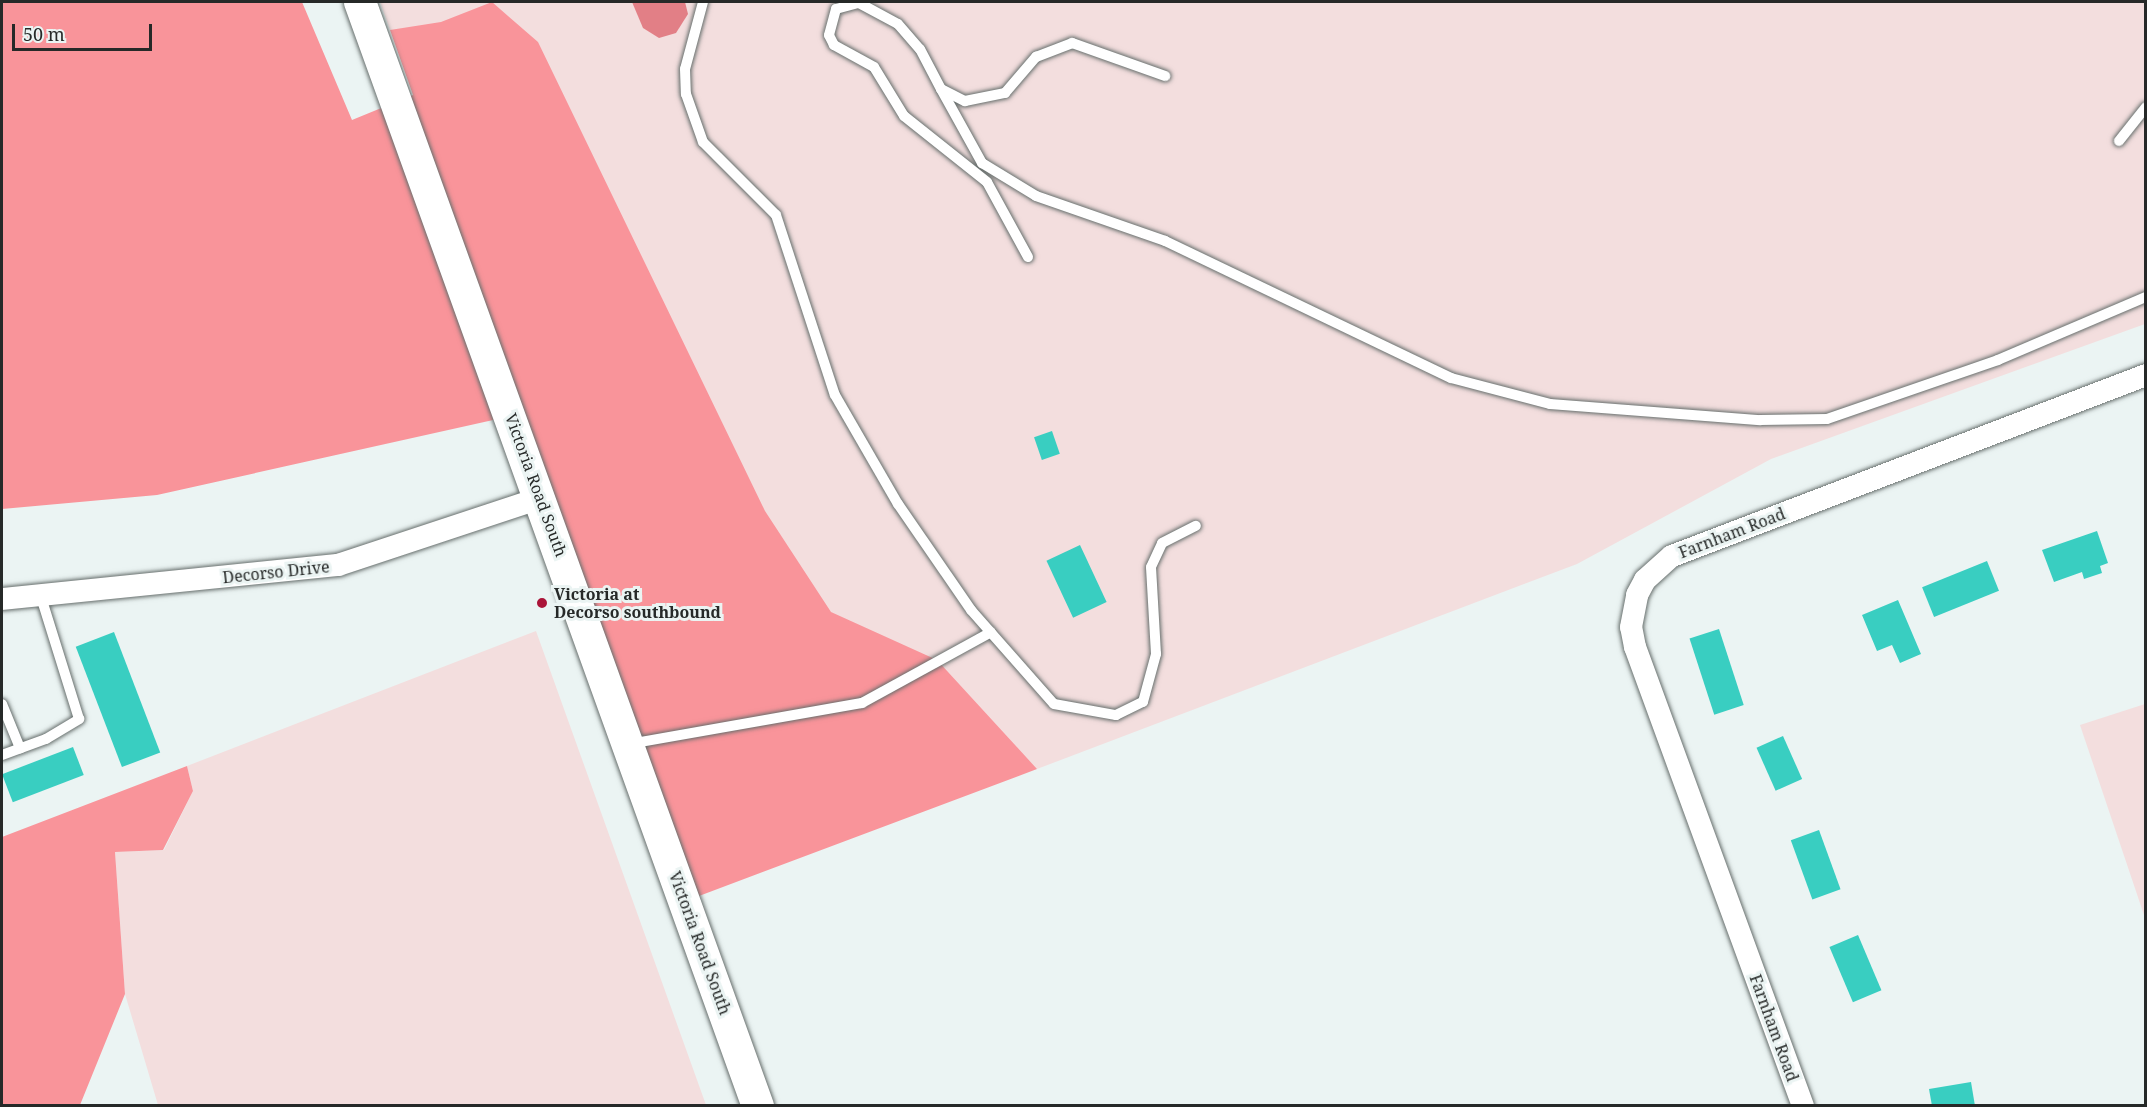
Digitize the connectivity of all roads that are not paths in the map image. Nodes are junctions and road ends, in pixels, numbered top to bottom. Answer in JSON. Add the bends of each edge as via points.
{"nodes":[{"id":1,"x":360,"y":2,"type":"edge"},
{"id":2,"x":703,"y":2,"type":"edge"},
{"id":3,"x":1165,"y":76,"type":"dead end"},
{"id":4,"x":941,"y":89,"type":"junction"},
{"id":5,"x":2145,"y":107,"type":"edge"},
{"id":6,"x":2119,"y":141,"type":"dead end"},
{"id":7,"x":1028,"y":257,"type":"dead end"},
{"id":8,"x":2145,"y":297,"type":"edge"},
{"id":9,"x":2145,"y":375,"type":"edge"},
{"id":10,"x":540,"y":498,"type":"junction"},
{"id":11,"x":1196,"y":526,"type":"dead end"},
{"id":12,"x":41,"y":597,"type":"junction"},
{"id":13,"x":2,"y":599,"type":"edge"},
{"id":14,"x":991,"y":632,"type":"junction"},
{"id":15,"x":2,"y":704,"type":"edge"},
{"id":16,"x":628,"y":744,"type":"junction"},
{"id":17,"x":20,"y":748,"type":"junction"},
{"id":18,"x":2,"y":755,"type":"edge"},
{"id":19,"x":758,"y":1106,"type":"edge"},
{"id":20,"x":1803,"y":1106,"type":"edge"}],
"edges":[{"from":1,"to":10,"type":"main road","name":"Victoria Road South"},
{"from":2,"to":14,"type":"lane","via":[[685,69],[692,119],[718,161],[776,215],[835,395],[898,504]]},
{"from":3,"to":4,"type":"lane","via":[[1072,43],[1036,57],[1012,86],[993,98],[965,101]]},
{"from":4,"to":7,"type":"lane","via":[[920,49],[898,24],[859,3],[836,9],[829,35],[834,45],[874,66],[904,116],[987,182]]},
{"from":4,"to":8,"type":"lane","via":[[982,163],[1036,196],[1183,248],[1451,378],[1550,404],[1760,420],[1827,419],[1998,360]]},
{"from":5,"to":6,"type":"lane"},
{"from":9,"to":20,"type":"street","name":"Farnham Road","via":[[1672,556],[1645,580],[1637,595],[1631,627],[1635,647]]},
{"from":10,"to":12,"type":"street","name":"Decorso Drive","via":[[338,565]]},
{"from":10,"to":16,"type":"main road","name":"Victoria Road South"},
{"from":11,"to":14,"type":"lane","via":[[1162,543],[1151,567],[1154,672],[1143,702],[1134,711],[1104,715],[1054,704]]},
{"from":12,"to":13,"type":"street","name":"Decorso Drive"},
{"from":12,"to":17,"type":"lane","via":[[79,719]]},
{"from":14,"to":16,"type":"lane","via":[[862,703]]},
{"from":15,"to":17,"type":"lane"},
{"from":16,"to":19,"type":"main road","name":"Victoria Road South"},
{"from":17,"to":18,"type":"lane"}]}
